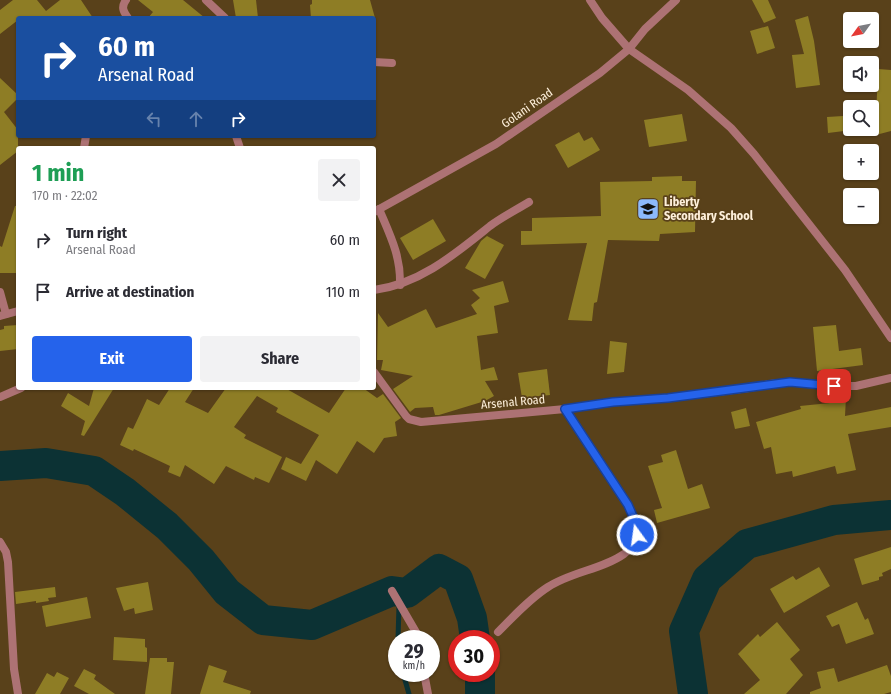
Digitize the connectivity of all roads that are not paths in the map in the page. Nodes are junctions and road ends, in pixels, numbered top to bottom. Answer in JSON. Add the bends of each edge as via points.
{"nodes":[{"id":1,"x":126,"y":0,"type":"edge"},
{"id":2,"x":206,"y":0,"type":"edge"},
{"id":3,"x":590,"y":0,"type":"edge"},
{"id":4,"x":676,"y":0,"type":"edge"},
{"id":5,"x":126,"y":16,"type":"edge"},
{"id":6,"x":223,"y":16,"type":"edge"},
{"id":7,"x":629,"y":49,"type":"junction"},
{"id":8,"x":376,"y":62,"type":"edge"},
{"id":9,"x":392,"y":63,"type":"dead end"},
{"id":10,"x":529,"y":202,"type":"dead end"},
{"id":11,"x":377,"y":210,"type":"edge"},
{"id":12,"x":400,"y":285,"type":"junction"},
{"id":13,"x":376,"y":290,"type":"edge"},
{"id":14,"x":0,"y":292,"type":"edge"},
{"id":15,"x":16,"y":312,"type":"edge"},
{"id":16,"x":3,"y":315,"type":"edge"},
{"id":17,"x":891,"y":338,"type":"edge"},
{"id":18,"x":376,"y":375,"type":"edge"},
{"id":19,"x":891,"y":378,"type":"edge"},
{"id":20,"x":16,"y":390,"type":"edge"},
{"id":21,"x":0,"y":397,"type":"edge"},
{"id":22,"x":565,"y":409,"type":"junction"},
{"id":23,"x":0,"y":542,"type":"edge"},
{"id":24,"x":392,"y":591,"type":"dead end"},
{"id":25,"x":414,"y":630,"type":"edge"},
{"id":26,"x":500,"y":630,"type":"edge"},
{"id":27,"x":426,"y":682,"type":"edge"},
{"id":28,"x":18,"y":694,"type":"edge"},
{"id":29,"x":428,"y":694,"type":"edge"}],
"edges":[{"from":1,"to":5,"type":"street","via":[[122,10]]},
{"from":2,"to":6,"type":"street"},
{"from":3,"to":7,"type":"street"},
{"from":4,"to":7,"type":"street","name":"Golani Road","via":[[645,29]]},
{"from":7,"to":11,"type":"street","name":"Golani Road","via":[[600,73],[496,144]]},
{"from":7,"to":17,"type":"street","via":[[688,90],[736,134],[778,183],[845,270]]},
{"from":8,"to":9,"type":"street"},
{"from":10,"to":12,"type":"street","via":[[492,225],[426,273]]},
{"from":11,"to":12,"type":"street","via":[[398,255]]},
{"from":12,"to":13,"type":"street"},
{"from":14,"to":16,"type":"street"},
{"from":15,"to":16,"type":"street"},
{"from":18,"to":22,"type":"street","name":"Arsenal Road","via":[[406,416],[417,422]]},
{"from":19,"to":22,"type":"street","name":"Arsenal Road","via":[[856,386],[790,382]]},
{"from":20,"to":21,"type":"street"},
{"from":22,"to":26,"type":"street","via":[[628,505],[635,521],[637,535],[624,554],[547,587]]},
{"from":23,"to":28,"type":"street","via":[[8,562],[14,669]]},
{"from":24,"to":25,"type":"street"},
{"from":27,"to":29,"type":"street"}]}
